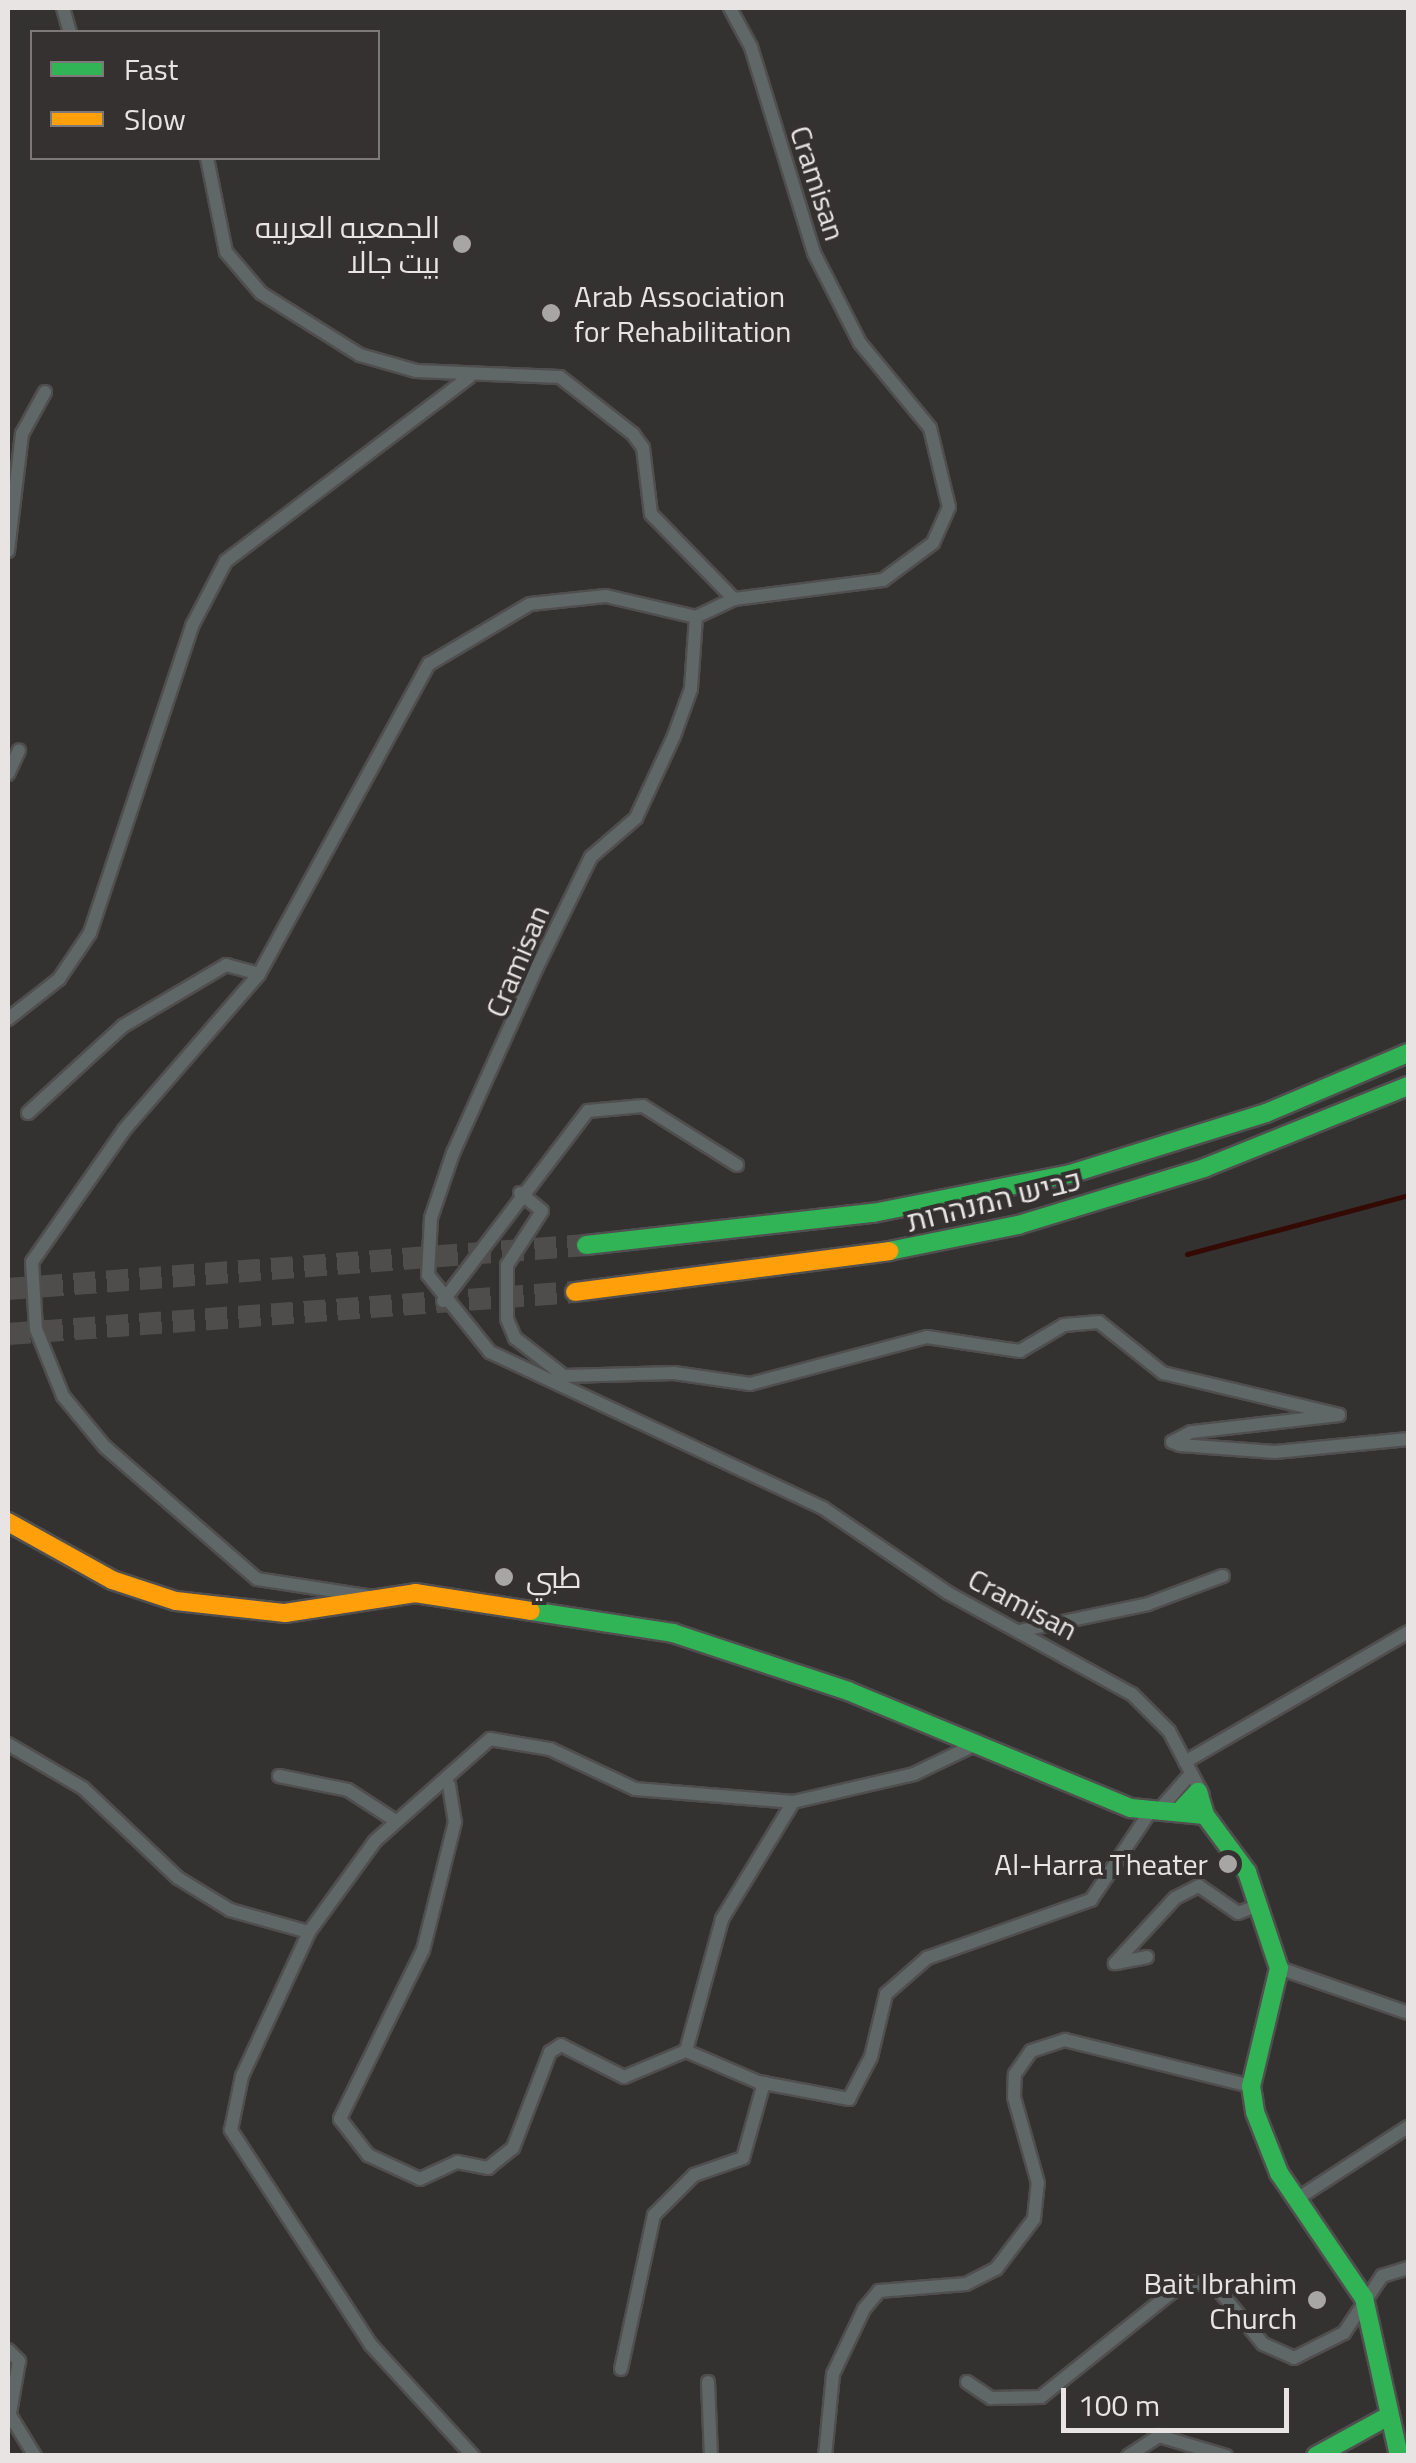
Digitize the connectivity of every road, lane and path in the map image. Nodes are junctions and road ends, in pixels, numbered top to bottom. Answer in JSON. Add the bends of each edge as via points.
{"nodes":[{"id":1,"x":730,"y":8,"type":"edge"},
{"id":2,"x":206,"y":160,"type":"edge"},
{"id":3,"x":469,"y":377,"type":"junction"},
{"id":4,"x":44,"y":392,"type":"dead end"},
{"id":5,"x":8,"y":551,"type":"edge"},
{"id":6,"x":734,"y":599,"type":"junction"},
{"id":7,"x":696,"y":618,"type":"junction"},
{"id":8,"x":19,"y":750,"type":"dead end"},
{"id":9,"x":8,"y":774,"type":"edge"},
{"id":10,"x":259,"y":974,"type":"junction"},
{"id":11,"x":8,"y":1019,"type":"edge"},
{"id":12,"x":1408,"y":1053,"type":"edge"},
{"id":13,"x":1408,"y":1086,"type":"edge"},
{"id":14,"x":28,"y":1113,"type":"dead end"},
{"id":15,"x":737,"y":1165,"type":"dead end"},
{"id":16,"x":520,"y":1193,"type":"junction"},
{"id":17,"x":586,"y":1245,"type":"tunnel mouth"},
{"id":18,"x":575,"y":1292,"type":"tunnel mouth"},
{"id":19,"x":443,"y":1300,"type":"junction"},
{"id":20,"x":1408,"y":1439,"type":"edge"},
{"id":21,"x":8,"y":1522,"type":"edge"},
{"id":22,"x":1224,"y":1576,"type":"dead end"},
{"id":23,"x":374,"y":1597,"type":"junction"},
{"id":24,"x":1018,"y":1631,"type":"junction"},
{"id":25,"x":1408,"y":1632,"type":"edge"},
{"id":26,"x":8,"y":1744,"type":"edge"},
{"id":27,"x":968,"y":1748,"type":"junction"},
{"id":28,"x":1185,"y":1762,"type":"junction"},
{"id":29,"x":279,"y":1776,"type":"dead end"},
{"id":30,"x":1187,"y":1778,"type":"junction"},
{"id":31,"x":449,"y":1785,"type":"junction"},
{"id":32,"x":1189,"y":1801,"type":"junction"},
{"id":33,"x":793,"y":1802,"type":"junction"},
{"id":34,"x":1155,"y":1809,"type":"junction"},
{"id":35,"x":396,"y":1821,"type":"junction"},
{"id":36,"x":1259,"y":1905,"type":"junction"},
{"id":37,"x":309,"y":1932,"type":"junction"},
{"id":38,"x":1147,"y":1958,"type":"dead end"},
{"id":39,"x":1280,"y":1968,"type":"junction"},
{"id":40,"x":1408,"y":2013,"type":"edge"},
{"id":41,"x":686,"y":2051,"type":"junction"},
{"id":42,"x":764,"y":2083,"type":"junction"},
{"id":43,"x":1251,"y":2086,"type":"junction"},
{"id":44,"x":1408,"y":2127,"type":"edge"},
{"id":45,"x":1296,"y":2199,"type":"junction"},
{"id":46,"x":1408,"y":2268,"type":"edge"},
{"id":47,"x":1364,"y":2298,"type":"junction"},
{"id":48,"x":8,"y":2350,"type":"edge"},
{"id":49,"x":622,"y":2369,"type":"dead end"},
{"id":50,"x":708,"y":2382,"type":"dead end"},
{"id":51,"x":968,"y":2382,"type":"dead end"},
{"id":52,"x":9,"y":2412,"type":"edge"},
{"id":53,"x":1388,"y":2417,"type":"junction"},
{"id":54,"x":35,"y":2456,"type":"edge"},
{"id":55,"x":472,"y":2456,"type":"edge"},
{"id":56,"x":711,"y":2456,"type":"edge"},
{"id":57,"x":825,"y":2456,"type":"edge"},
{"id":58,"x":1128,"y":2456,"type":"edge"},
{"id":59,"x":1226,"y":2456,"type":"edge"},
{"id":60,"x":1316,"y":2456,"type":"edge"},
{"id":61,"x":1399,"y":2456,"type":"edge"}],
"edges":[{"from":1,"to":6,"type":"street","name":"Cramisan","via":[[751,47],[814,253],[860,343],[930,428],[949,507],[933,543],[883,580]]},
{"from":2,"to":3,"type":"street","via":[[226,252],[260,293],[360,356]]},
{"from":3,"to":6,"type":"street","via":[[548,372],[612,415],[644,448],[651,514]]},
{"from":3,"to":11,"type":"street","via":[[226,561],[192,626],[90,932],[59,979]]},
{"from":4,"to":5,"type":"street","via":[[22,434]]},
{"from":6,"to":7,"type":"street","name":"Cramisan"},
{"from":7,"to":10,"type":"street","via":[[606,596],[530,604],[429,664]]},
{"from":7,"to":19,"type":"street","name":"Cramisan","via":[[691,689],[656,780],[636,818],[591,856],[453,1153],[424,1253]]},
{"from":8,"to":9,"type":"street"},
{"from":10,"to":14,"type":"street","via":[[226,965],[123,1026]]},
{"from":10,"to":23,"type":"street","via":[[56,1222],[32,1262],[36,1328],[63,1396],[205,1539],[257,1579]]},
{"from":12,"to":17,"type":"main road","name":"כביש המנהרות","via":[[1234,1125],[1070,1174],[873,1213]]},
{"from":13,"to":18,"type":"main road","name":"כביש המנהרות","via":[[1204,1168],[1018,1225],[797,1269]]},
{"from":15,"to":16,"type":"street","via":[[664,1114],[606,1104],[570,1128]]},
{"from":16,"to":19,"type":"street"},
{"from":16,"to":20,"type":"street","via":[[542,1211],[507,1265],[507,1319],[515,1338],[564,1376],[674,1373],[750,1384],[928,1337],[1020,1351],[1064,1326],[1100,1322],[1163,1372],[1338,1415],[1191,1432],[1172,1442],[1180,1446],[1275,1452]]},
{"from":19,"to":24,"type":"street","name":"Cramisan","via":[[490,1352],[548,1386],[823,1508]]},
{"from":21,"to":23,"type":"main road","via":[[112,1580],[176,1601],[285,1613]]},
{"from":22,"to":24,"type":"street","via":[[1148,1604]]},
{"from":23,"to":27,"type":"main road","via":[[415,1593],[672,1633],[848,1691]]},
{"from":24,"to":28,"type":"street","name":"Cramisan","via":[[1132,1694]]},
{"from":25,"to":28,"type":"street"},
{"from":26,"to":37,"type":"street","via":[[83,1788],[178,1878],[230,1910]]},
{"from":27,"to":33,"type":"street","via":[[914,1774]]},
{"from":27,"to":34,"type":"main road"},
{"from":28,"to":30,"type":"street"},
{"from":28,"to":32,"type":"street","name":"Cramisan"},
{"from":29,"to":35,"type":"street","via":[[348,1790]]},
{"from":30,"to":32,"type":"street"},
{"from":30,"to":34,"type":"street"},
{"from":31,"to":33,"type":"street","via":[[474,1746],[490,1740],[550,1750],[635,1789]]},
{"from":31,"to":35,"type":"street"},
{"from":31,"to":41,"type":"street","via":[[455,1822],[424,1950],[340,2119],[368,2155],[420,2179],[457,2162],[488,2168],[513,2148],[550,2052],[561,2045],[624,2077]]},
{"from":32,"to":34,"type":"main road"},
{"from":32,"to":36,"type":"main road","via":[[1248,1872]]},
{"from":33,"to":41,"type":"street","via":[[722,1919]]},
{"from":34,"to":42,"type":"street","via":[[1091,1900],[927,1958],[886,1994],[872,2057],[849,2099]]},
{"from":35,"to":37,"type":"street"},
{"from":36,"to":38,"type":"street","via":[[1238,1913],[1200,1886],[1176,1898],[1115,1963]]},
{"from":36,"to":39,"type":"main road"},
{"from":37,"to":55,"type":"street","via":[[242,2076],[231,2130],[372,2345]]},
{"from":39,"to":40,"type":"street"},
{"from":39,"to":43,"type":"main road"},
{"from":41,"to":42,"type":"street"},
{"from":42,"to":49,"type":"street","via":[[743,2158],[694,2176],[654,2215]]},
{"from":43,"to":45,"type":"main road"},
{"from":43,"to":57,"type":"street","via":[[1065,2040],[1031,2051],[1015,2074],[1014,2097],[1038,2182],[1034,2219],[996,2270],[966,2284],[879,2291],[864,2308],[833,2374]]},
{"from":44,"to":45,"type":"street"},
{"from":45,"to":47,"type":"main road"},
{"from":46,"to":47,"type":"street","via":[[1382,2276]]},
{"from":47,"to":51,"type":"street","via":[[1344,2333],[1294,2358],[1264,2344],[1217,2288],[1186,2282],[1041,2397],[992,2398]]},
{"from":47,"to":53,"type":"main road"},
{"from":48,"to":52,"type":"street","via":[[19,2361]]},
{"from":50,"to":56,"type":"street"},
{"from":52,"to":54,"type":"street"},
{"from":53,"to":60,"type":"main road"},
{"from":53,"to":61,"type":"main road"},
{"from":58,"to":59,"type":"street","via":[[1159,2436]]}]}
